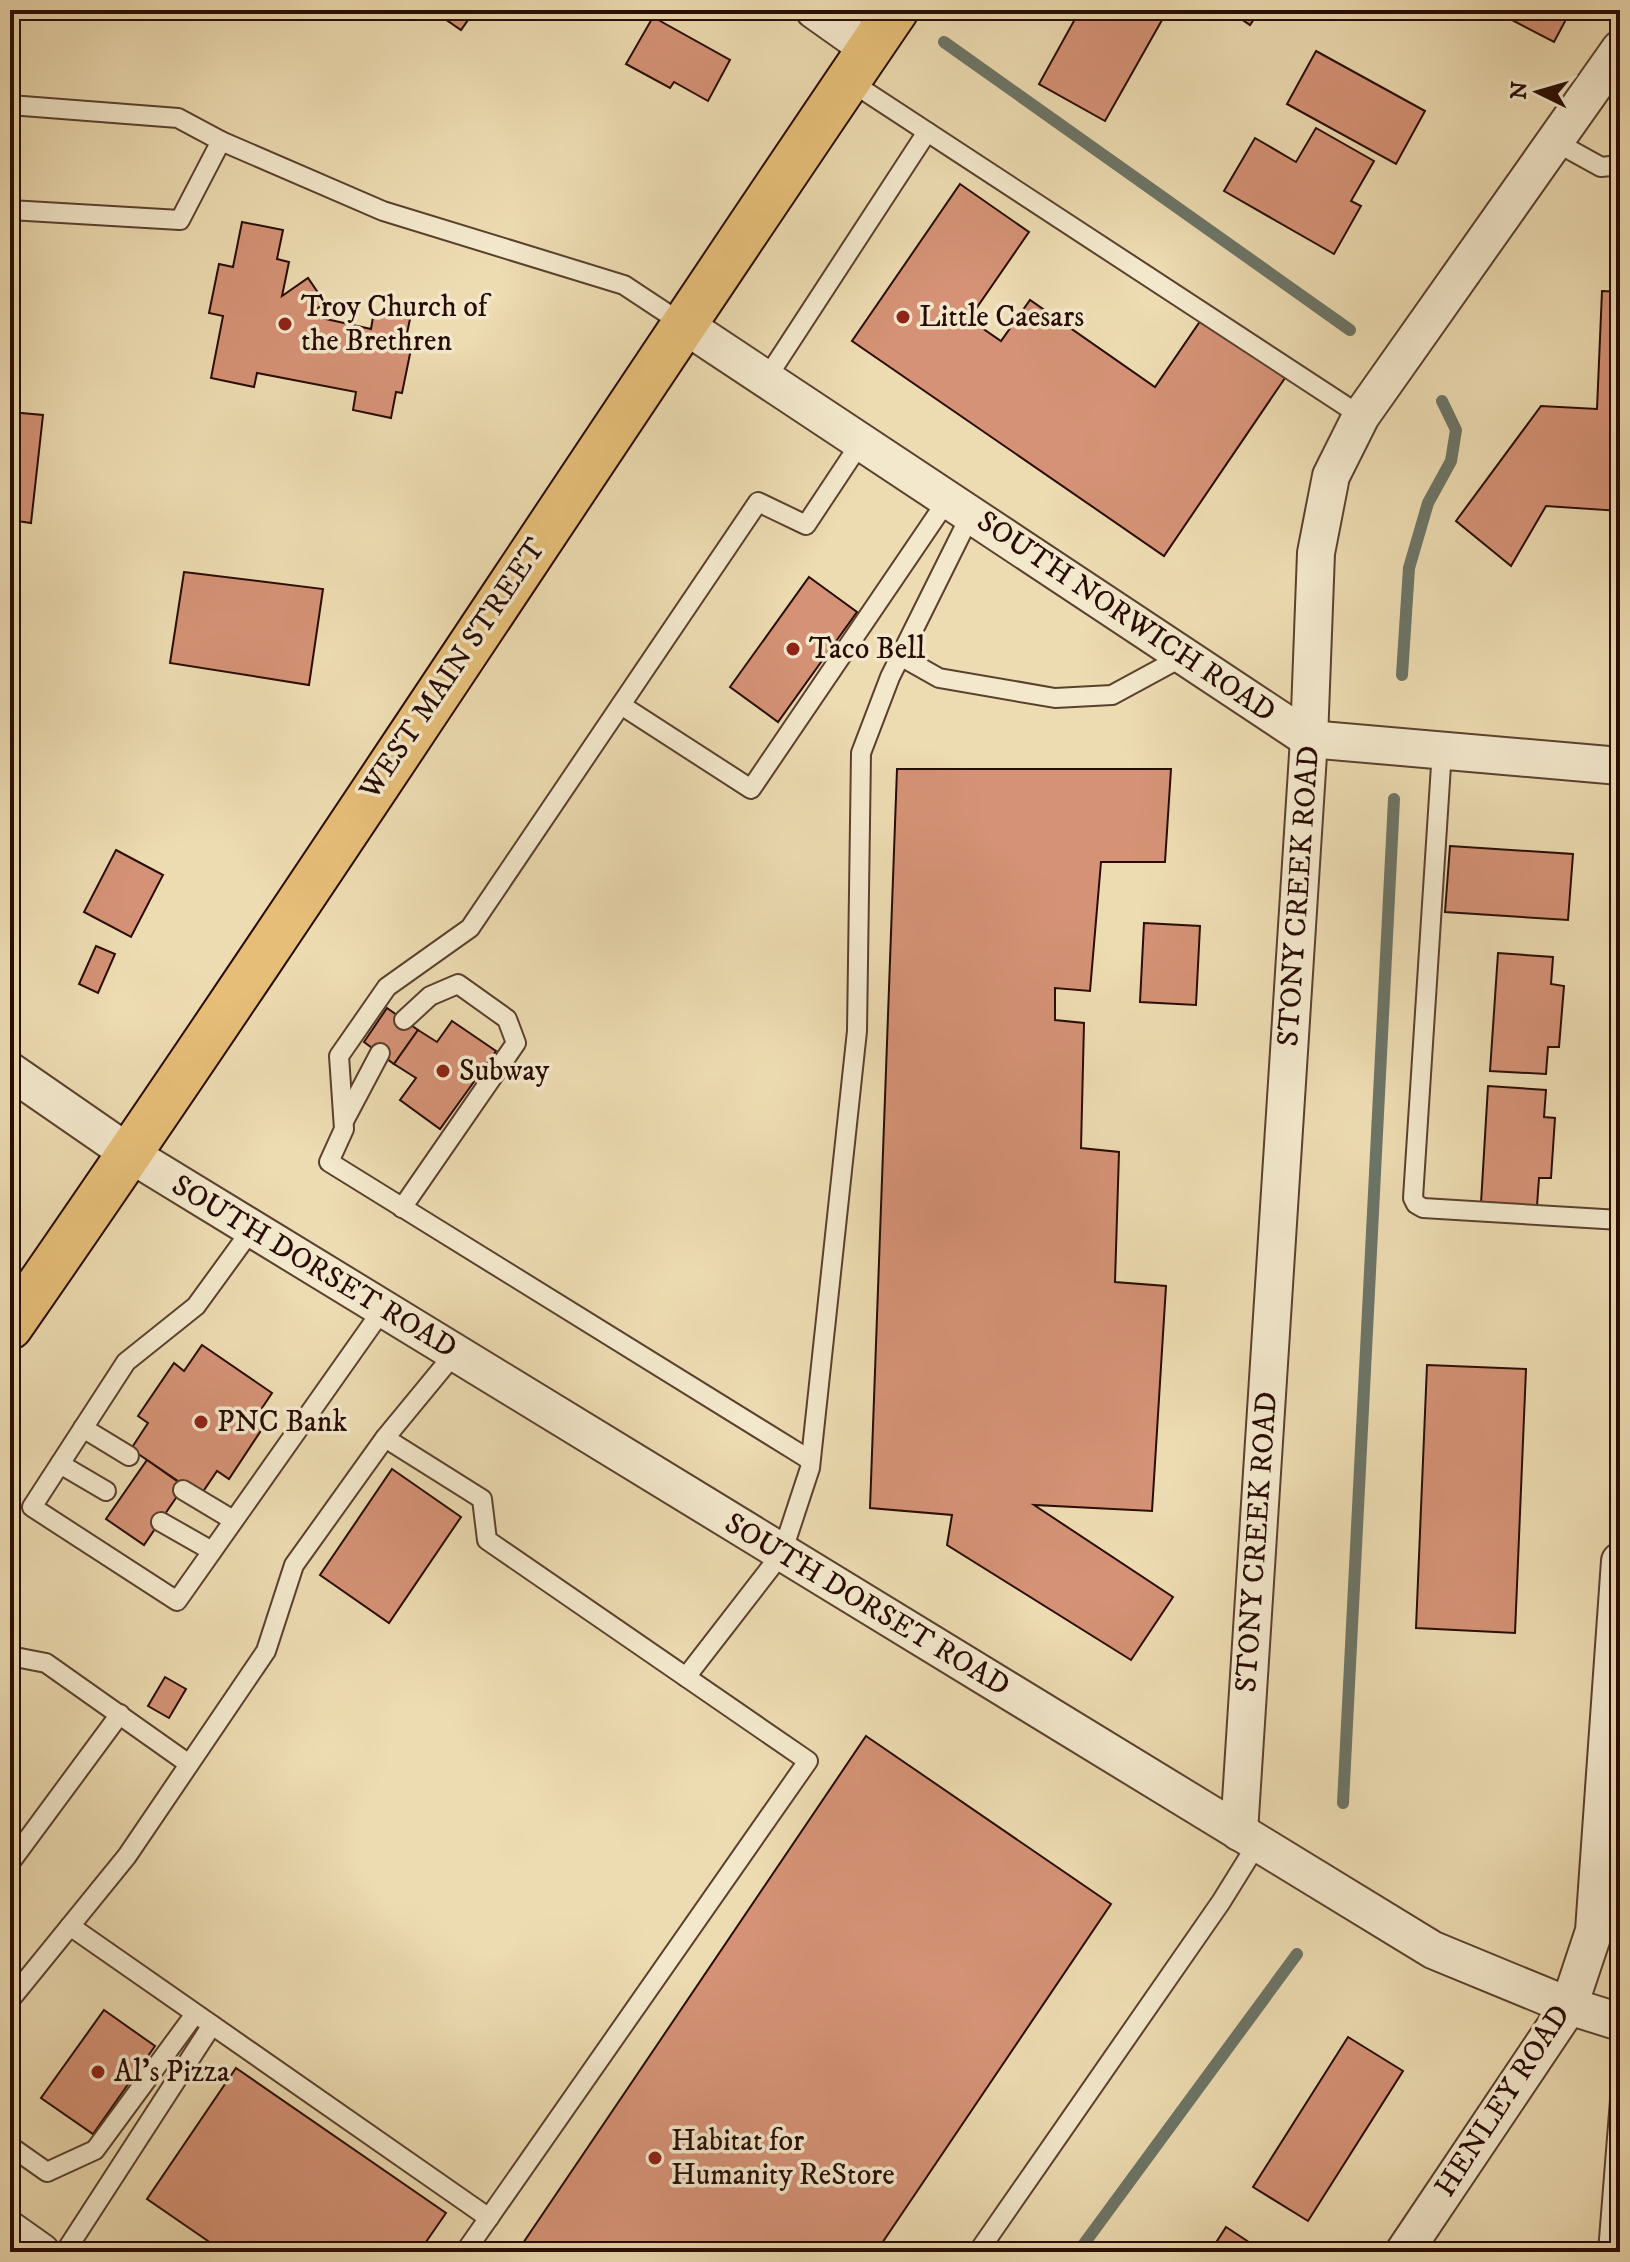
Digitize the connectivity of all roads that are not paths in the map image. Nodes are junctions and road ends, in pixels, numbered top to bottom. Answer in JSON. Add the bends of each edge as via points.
{"nodes":[{"id":1,"x":814,"y":10,"type":"edge"},
{"id":2,"x":896,"y":10,"type":"edge"},
{"id":3,"x":1620,"y":49,"type":"edge"},
{"id":4,"x":859,"y":64,"type":"junction"},
{"id":5,"x":10,"y":105,"type":"edge"},
{"id":6,"x":927,"y":132,"type":"junction"},
{"id":7,"x":221,"y":141,"type":"junction"},
{"id":8,"x":1554,"y":141,"type":"junction"},
{"id":9,"x":1620,"y":165,"type":"edge"},
{"id":10,"x":10,"y":210,"type":"edge"},
{"id":11,"x":683,"y":324,"type":"junction"},
{"id":12,"x":766,"y":379,"type":"junction"},
{"id":13,"x":1361,"y":416,"type":"junction"},
{"id":14,"x":861,"y":442,"type":"junction"},
{"id":15,"x":959,"y":506,"type":"junction"},
{"id":16,"x":900,"y":656,"type":"junction"},
{"id":17,"x":1184,"y":656,"type":"junction"},
{"id":18,"x":621,"y":705,"type":"junction"},
{"id":19,"x":1309,"y":739,"type":"junction"},
{"id":20,"x":1442,"y":750,"type":"junction"},
{"id":21,"x":1620,"y":766,"type":"edge"},
{"id":22,"x":404,"y":1020,"type":"dead end"},
{"id":23,"x":380,"y":1053,"type":"dead end"},
{"id":24,"x":10,"y":1071,"type":"edge"},
{"id":25,"x":344,"y":1121,"type":"junction"},
{"id":26,"x":130,"y":1154,"type":"junction"},
{"id":27,"x":402,"y":1208,"type":"junction"},
{"id":28,"x":1620,"y":1220,"type":"edge"},
{"id":29,"x":252,"y":1229,"type":"junction"},
{"id":30,"x":383,"y":1309,"type":"junction"},
{"id":31,"x":10,"y":1327,"type":"edge"},
{"id":32,"x":455,"y":1353,"type":"junction"},
{"id":33,"x":83,"y":1428,"type":"junction"},
{"id":34,"x":385,"y":1438,"type":"junction"},
{"id":35,"x":129,"y":1456,"type":"dead end"},
{"id":36,"x":810,"y":1460,"type":"junction"},
{"id":37,"x":60,"y":1464,"type":"junction"},
{"id":38,"x":183,"y":1490,"type":"dead end"},
{"id":39,"x":106,"y":1491,"type":"dead end"},
{"id":40,"x":233,"y":1520,"type":"junction"},
{"id":41,"x":161,"y":1522,"type":"dead end"},
{"id":42,"x":212,"y":1551,"type":"junction"},
{"id":43,"x":782,"y":1553,"type":"junction"},
{"id":44,"x":1620,"y":1561,"type":"edge"},
{"id":45,"x":10,"y":1656,"type":"edge"},
{"id":46,"x":686,"y":1677,"type":"junction"},
{"id":47,"x":120,"y":1714,"type":"junction"},
{"id":48,"x":189,"y":1764,"type":"junction"},
{"id":49,"x":1248,"y":1838,"type":"junction"},
{"id":50,"x":10,"y":1863,"type":"edge"},
{"id":51,"x":70,"y":1926,"type":"junction"},
{"id":52,"x":10,"y":2000,"type":"edge"},
{"id":53,"x":1569,"y":2006,"type":"junction"},
{"id":54,"x":195,"y":2014,"type":"junction"},
{"id":55,"x":1620,"y":2022,"type":"edge"},
{"id":56,"x":212,"y":2025,"type":"junction"},
{"id":57,"x":1620,"y":2100,"type":"edge"},
{"id":58,"x":10,"y":2146,"type":"edge"},
{"id":59,"x":489,"y":2218,"type":"junction"},
{"id":60,"x":10,"y":2230,"type":"edge"},
{"id":61,"x":41,"y":2252,"type":"edge"},
{"id":62,"x":65,"y":2252,"type":"edge"},
{"id":63,"x":465,"y":2252,"type":"edge"},
{"id":64,"x":978,"y":2252,"type":"edge"},
{"id":65,"x":1404,"y":2252,"type":"edge"},
{"id":66,"x":1608,"y":2252,"type":"edge"}],
"edges":[{"from":1,"to":4,"type":"street"},
{"from":2,"to":4,"type":"main road","name":"WEST MAIN STREET"},
{"from":3,"to":8,"type":"street","name":"STONY CREEK ROAD"},
{"from":4,"to":6,"type":"lane"},
{"from":4,"to":11,"type":"main road","name":"WEST MAIN STREET"},
{"from":5,"to":7,"type":"lane","via":[[178,118]]},
{"from":6,"to":12,"type":"lane"},
{"from":6,"to":13,"type":"lane"},
{"from":7,"to":10,"type":"lane","via":[[180,220]]},
{"from":7,"to":11,"type":"lane","via":[[383,211],[624,285]]},
{"from":8,"to":9,"type":"lane","via":[[1601,167]]},
{"from":8,"to":13,"type":"street","name":"STONY CREEK ROAD"},
{"from":11,"to":12,"type":"street","name":"SOUTH NORWICH ROAD"},
{"from":11,"to":26,"type":"main road","name":"WEST MAIN STREET"},
{"from":12,"to":14,"type":"street","name":"SOUTH NORWICH ROAD"},
{"from":13,"to":19,"type":"street","name":"STONY CREEK ROAD","via":[[1331,476],[1316,553]]},
{"from":14,"to":15,"type":"street","name":"SOUTH NORWICH ROAD"},
{"from":14,"to":18,"type":"lane","via":[[806,525],[758,502]]},
{"from":15,"to":16,"type":"lane"},
{"from":15,"to":17,"type":"street","name":"SOUTH NORWICH ROAD"},
{"from":15,"to":18,"type":"lane","via":[[751,789]]},
{"from":16,"to":17,"type":"lane","via":[[939,678],[1055,698],[1112,695]]},
{"from":16,"to":36,"type":"lane","via":[[861,753],[857,1031]]},
{"from":17,"to":19,"type":"street","name":"SOUTH NORWICH ROAD"},
{"from":18,"to":25,"type":"lane","via":[[470,928],[387,987],[339,1056]]},
{"from":19,"to":20,"type":"street","name":"SOUTH NORWICH ROAD"},
{"from":19,"to":49,"type":"street","name":"STONY CREEK ROAD"},
{"from":20,"to":21,"type":"street","name":"SOUTH NORWICH ROAD"},
{"from":20,"to":28,"type":"lane","via":[[1413,1198],[1423,1208]]},
{"from":22,"to":27,"type":"lane","via":[[430,996],[458,984],[507,1019],[516,1043]]},
{"from":23,"to":25,"type":"lane"},
{"from":24,"to":26,"type":"street","name":"SOUTH DORSET ROAD"},
{"from":25,"to":27,"type":"lane","via":[[329,1162]]},
{"from":26,"to":29,"type":"street","name":"SOUTH DORSET ROAD"},
{"from":26,"to":31,"type":"main road","name":"WEST MAIN STREET"},
{"from":27,"to":36,"type":"lane"},
{"from":29,"to":30,"type":"street","name":"SOUTH DORSET ROAD"},
{"from":29,"to":33,"type":"lane","via":[[196,1306],[126,1362]]},
{"from":30,"to":32,"type":"street","name":"SOUTH DORSET ROAD"},
{"from":30,"to":40,"type":"lane"},
{"from":32,"to":34,"type":"lane"},
{"from":32,"to":43,"type":"street","name":"SOUTH DORSET ROAD"},
{"from":33,"to":35,"type":"lane"},
{"from":33,"to":37,"type":"lane"},
{"from":34,"to":46,"type":"lane","via":[[482,1499],[487,1540]]},
{"from":34,"to":48,"type":"lane","via":[[294,1565],[266,1651]]},
{"from":36,"to":43,"type":"lane"},
{"from":37,"to":39,"type":"lane"},
{"from":37,"to":42,"type":"lane","via":[[32,1507],[177,1601]]},
{"from":38,"to":40,"type":"lane"},
{"from":40,"to":42,"type":"lane"},
{"from":41,"to":42,"type":"lane"},
{"from":43,"to":46,"type":"lane"},
{"from":43,"to":49,"type":"street","name":"SOUTH DORSET ROAD"},
{"from":44,"to":53,"type":"street","name":"HENLEY ROAD","via":[[1594,1931]]},
{"from":45,"to":47,"type":"lane","via":[[46,1663]]},
{"from":46,"to":59,"type":"lane","via":[[808,1761]]},
{"from":47,"to":48,"type":"lane"},
{"from":47,"to":50,"type":"lane"},
{"from":48,"to":51,"type":"lane","via":[[127,1856]]},
{"from":49,"to":53,"type":"street","name":"SOUTH DORSET ROAD","via":[[1433,1950]]},
{"from":49,"to":64,"type":"lane","via":[[1221,1902]]},
{"from":51,"to":52,"type":"lane"},
{"from":51,"to":54,"type":"lane"},
{"from":53,"to":55,"type":"street","name":"SOUTH DORSET ROAD"},
{"from":53,"to":65,"type":"street","name":"HENLEY ROAD"},
{"from":54,"to":56,"type":"lane"},
{"from":54,"to":58,"type":"lane","via":[[95,2150],[47,2172]]},
{"from":56,"to":59,"type":"lane"},
{"from":56,"to":62,"type":"lane"},
{"from":57,"to":66,"type":"lane"},
{"from":59,"to":63,"type":"lane"},
{"from":60,"to":61,"type":"street"}]}
